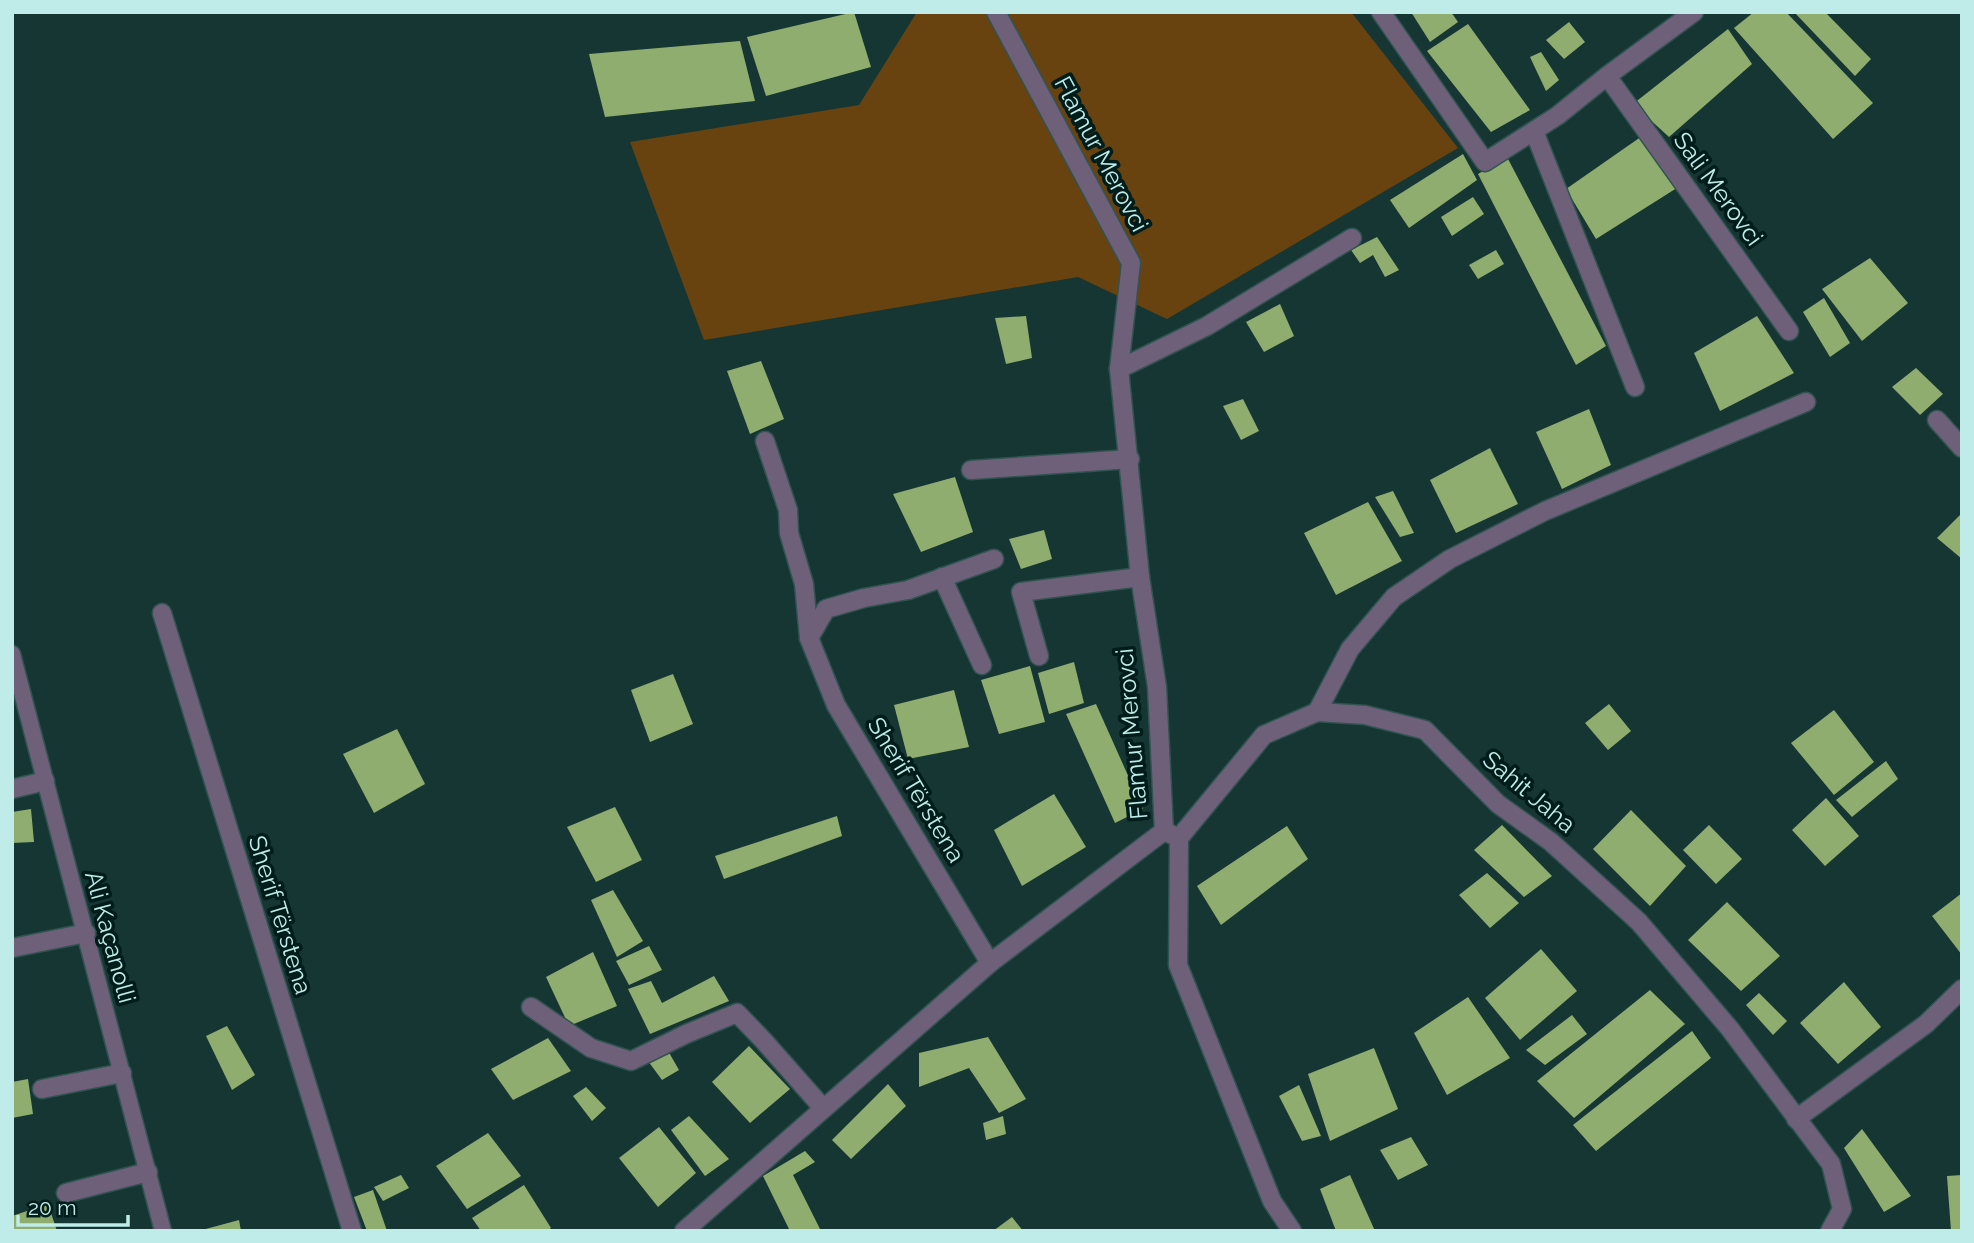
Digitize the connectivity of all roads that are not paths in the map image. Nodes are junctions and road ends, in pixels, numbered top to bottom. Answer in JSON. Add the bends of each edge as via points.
{"nodes":[{"id":1,"x":996,"y":12,"type":"edge"},
{"id":2,"x":1381,"y":12,"type":"edge"},
{"id":3,"x":1694,"y":12,"type":"edge"},
{"id":4,"x":1607,"y":76,"type":"junction"},
{"id":5,"x":1534,"y":131,"type":"junction"},
{"id":6,"x":1352,"y":238,"type":"dead end"},
{"id":7,"x":1789,"y":331,"type":"dead end"},
{"id":8,"x":1119,"y":369,"type":"junction"},
{"id":9,"x":1635,"y":387,"type":"dead end"},
{"id":10,"x":1806,"y":402,"type":"dead end"},
{"id":11,"x":1937,"y":420,"type":"dead end"},
{"id":12,"x":765,"y":441,"type":"dead end"},
{"id":13,"x":1962,"y":448,"type":"edge"},
{"id":14,"x":1130,"y":459,"type":"junction"},
{"id":15,"x":971,"y":470,"type":"dead end"},
{"id":16,"x":993,"y":559,"type":"dead end"},
{"id":17,"x":1140,"y":576,"type":"junction"},
{"id":18,"x":942,"y":578,"type":"junction"},
{"id":19,"x":162,"y":613,"type":"dead end"},
{"id":20,"x":809,"y":638,"type":"junction"},
{"id":21,"x":12,"y":654,"type":"edge"},
{"id":22,"x":1039,"y":656,"type":"dead end"},
{"id":23,"x":982,"y":665,"type":"dead end"},
{"id":24,"x":1317,"y":712,"type":"junction"},
{"id":25,"x":45,"y":780,"type":"junction"},
{"id":26,"x":12,"y":789,"type":"edge"},
{"id":27,"x":1172,"y":834,"type":"junction"},
{"id":28,"x":86,"y":933,"type":"junction"},
{"id":29,"x":12,"y":948,"type":"edge"},
{"id":30,"x":990,"y":963,"type":"junction"},
{"id":31,"x":1962,"y":989,"type":"edge"},
{"id":32,"x":531,"y":1007,"type":"dead end"},
{"id":33,"x":122,"y":1073,"type":"junction"},
{"id":34,"x":42,"y":1088,"type":"dead end"},
{"id":35,"x":823,"y":1108,"type":"junction"},
{"id":36,"x":1796,"y":1119,"type":"junction"},
{"id":37,"x":148,"y":1172,"type":"junction"},
{"id":38,"x":66,"y":1194,"type":"dead end"},
{"id":39,"x":163,"y":1231,"type":"edge"},
{"id":40,"x":352,"y":1231,"type":"edge"},
{"id":41,"x":684,"y":1231,"type":"edge"},
{"id":42,"x":1292,"y":1231,"type":"edge"},
{"id":43,"x":1830,"y":1231,"type":"edge"}],
"edges":[{"from":1,"to":8,"type":"street","name":"Flamur Merovci","via":[[1132,263]]},
{"from":2,"to":5,"type":"street","via":[[1485,162]]},
{"from":3,"to":4,"type":"street"},
{"from":4,"to":5,"type":"street"},
{"from":4,"to":7,"type":"street","name":"Sali Merovci"},
{"from":5,"to":9,"type":"street"},
{"from":6,"to":8,"type":"street","via":[[1207,326]]},
{"from":8,"to":14,"type":"street","name":"Flamur Merovci"},
{"from":10,"to":24,"type":"street","via":[[1545,511],[1450,559],[1394,597],[1350,649]]},
{"from":11,"to":13,"type":"street"},
{"from":12,"to":20,"type":"street","name":"Sherif Tërstena","via":[[788,510],[789,533],[804,584]]},
{"from":14,"to":15,"type":"street"},
{"from":14,"to":17,"type":"street","name":"Flamur Merovci"},
{"from":16,"to":18,"type":"street"},
{"from":17,"to":22,"type":"street","via":[[1021,592]]},
{"from":17,"to":27,"type":"street","name":"Flamur Merovci"},
{"from":18,"to":20,"type":"street","via":[[826,609]]},
{"from":18,"to":23,"type":"street"},
{"from":19,"to":40,"type":"street","name":"Sherif Tërstena"},
{"from":20,"to":30,"type":"street","name":"Sherif Tërstena","via":[[836,705]]},
{"from":21,"to":25,"type":"lane","name":"Ali Kaçanolli"},
{"from":24,"to":27,"type":"street","name":"Sahit Jaha","via":[[1264,736]]},
{"from":24,"to":36,"type":"street","name":"Sahit Jaha","via":[[1365,715],[1424,730],[1498,804],[1551,842],[1639,922],[1730,1029]]},
{"from":25,"to":26,"type":"street"},
{"from":25,"to":28,"type":"lane","name":"Ali Kaçanolli"},
{"from":27,"to":30,"type":"street"},
{"from":27,"to":42,"type":"street","name":"Flamur Merovci","via":[[1178,965],[1272,1201]]},
{"from":28,"to":29,"type":"street"},
{"from":28,"to":33,"type":"lane","name":"Ali Kaçanolli"},
{"from":30,"to":35,"type":"street"},
{"from":31,"to":36,"type":"street","via":[[1926,1024]]},
{"from":32,"to":35,"type":"street","via":[[591,1048],[631,1061],[737,1013]]},
{"from":33,"to":34,"type":"street"},
{"from":33,"to":37,"type":"lane","name":"Ali Kaçanolli"},
{"from":35,"to":41,"type":"street"},
{"from":36,"to":43,"type":"street","name":"Sahit Jaha","via":[[1831,1164],[1842,1209]]},
{"from":37,"to":38,"type":"street"},
{"from":37,"to":39,"type":"lane","name":"Ali Kaçanolli"}]}
